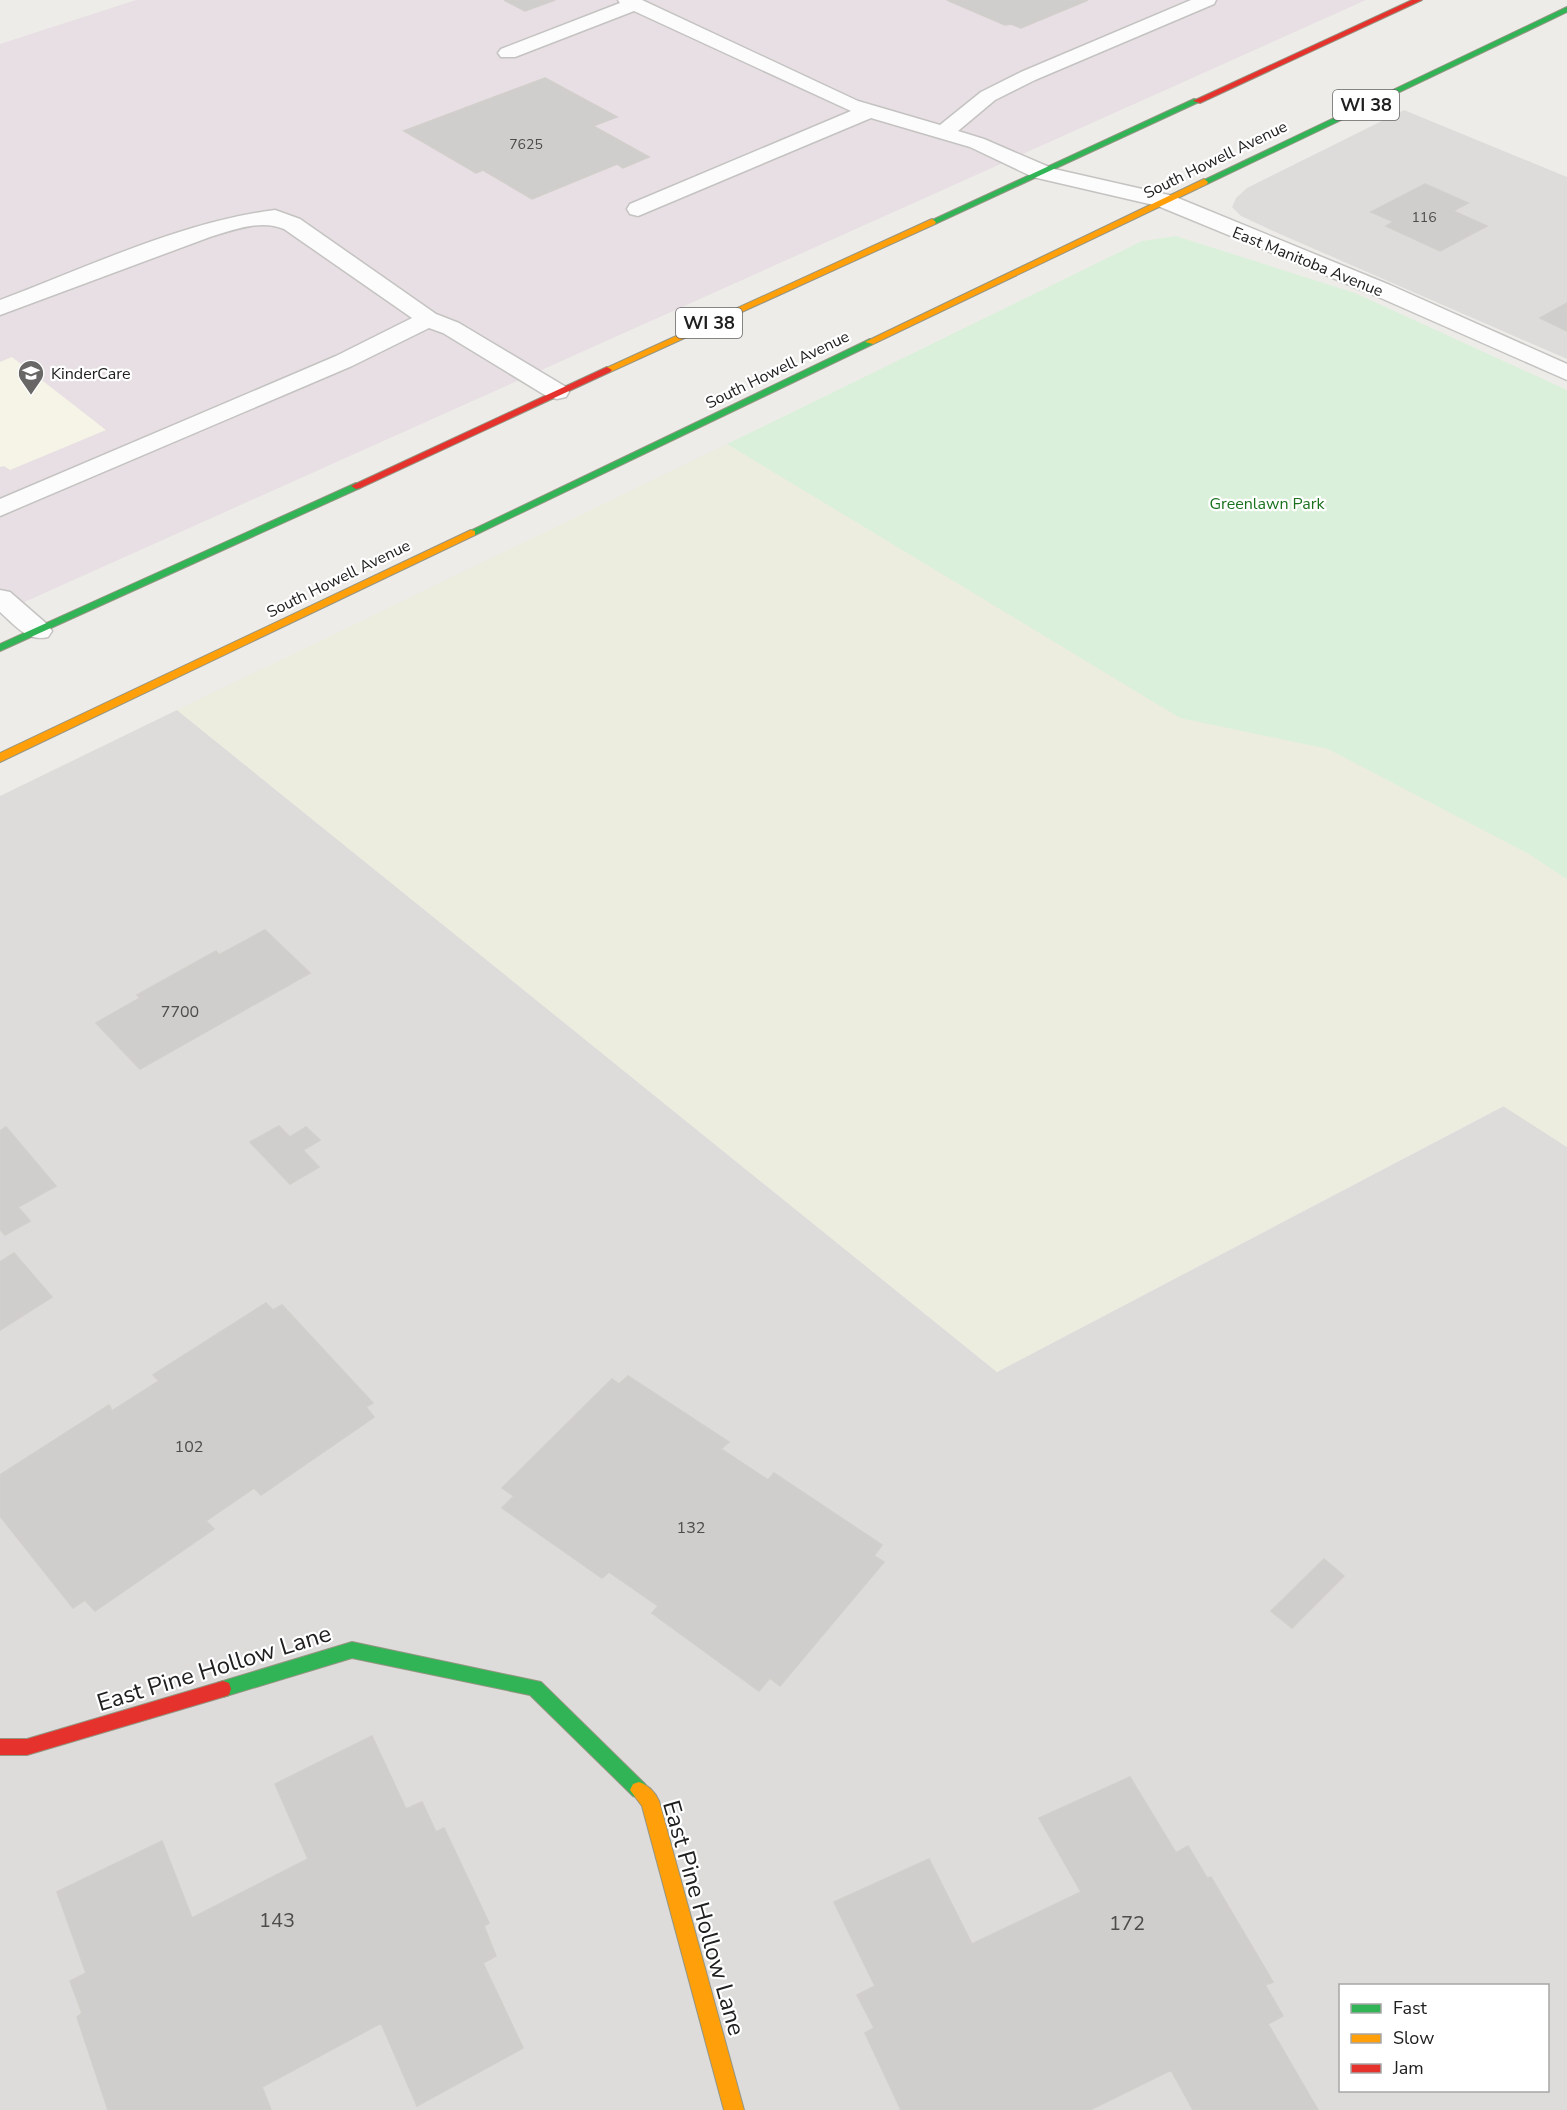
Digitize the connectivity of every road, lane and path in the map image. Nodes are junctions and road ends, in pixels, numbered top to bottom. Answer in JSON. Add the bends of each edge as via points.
{"nodes":[{"id":1,"x":1207,"y":0,"type":"edge"},
{"id":2,"x":1418,"y":0,"type":"edge"},
{"id":3,"x":631,"y":2,"type":"edge"},
{"id":4,"x":1567,"y":9,"type":"edge"},
{"id":5,"x":508,"y":53,"type":"dead end"},
{"id":6,"x":869,"y":111,"type":"junction"},
{"id":7,"x":943,"y":133,"type":"junction"},
{"id":8,"x":1041,"y":172,"type":"junction"},
{"id":9,"x":1165,"y":201,"type":"junction"},
{"id":10,"x":638,"y":209,"type":"dead end"},
{"id":11,"x":0,"y":308,"type":"edge"},
{"id":12,"x":429,"y":319,"type":"junction"},
{"id":13,"x":1567,"y":373,"type":"edge"},
{"id":14,"x":557,"y":392,"type":"junction"},
{"id":15,"x":0,"y":508,"type":"edge"},
{"id":16,"x":0,"y":598,"type":"edge"},
{"id":17,"x":38,"y":631,"type":"junction"},
{"id":18,"x":0,"y":648,"type":"edge"},
{"id":19,"x":0,"y":758,"type":"edge"},
{"id":20,"x":0,"y":1747,"type":"edge"},
{"id":21,"x":734,"y":2110,"type":"edge"}],
"edges":[{"from":1,"to":7,"type":"street","via":[[988,96]]},
{"from":2,"to":8,"type":"main road","number":"WI 38"},
{"from":3,"to":5,"type":"street"},
{"from":3,"to":6,"type":"street","name":"East Manitoba Avenue"},
{"from":4,"to":9,"type":"main road","name":"South Howell Avenue","number":"WI 38"},
{"from":6,"to":7,"type":"street","name":"East Manitoba Avenue"},
{"from":6,"to":10,"type":"street"},
{"from":7,"to":8,"type":"street","name":"East Manitoba Avenue","via":[[977,143]]},
{"from":8,"to":9,"type":"street","name":"East Manitoba Avenue"},
{"from":8,"to":14,"type":"main road","number":"WI 38"},
{"from":9,"to":13,"type":"street","name":"East Manitoba Avenue","via":[[1382,290]]},
{"from":9,"to":19,"type":"main road","name":"South Howell Avenue","number":"WI 38"},
{"from":11,"to":12,"type":"street","via":[[202,232],[275,217],[292,224]]},
{"from":12,"to":14,"type":"street","via":[[451,328]]},
{"from":12,"to":15,"type":"street","via":[[344,361]]},
{"from":14,"to":17,"type":"main road","number":"WI 38"},
{"from":16,"to":17,"type":"street"},
{"from":17,"to":18,"type":"main road","number":"WI 38"},
{"from":20,"to":21,"type":"main road","name":"East Pine Hollow Lane","via":[[27,1747],[351,1650],[535,1688],[650,1801]]}]}
